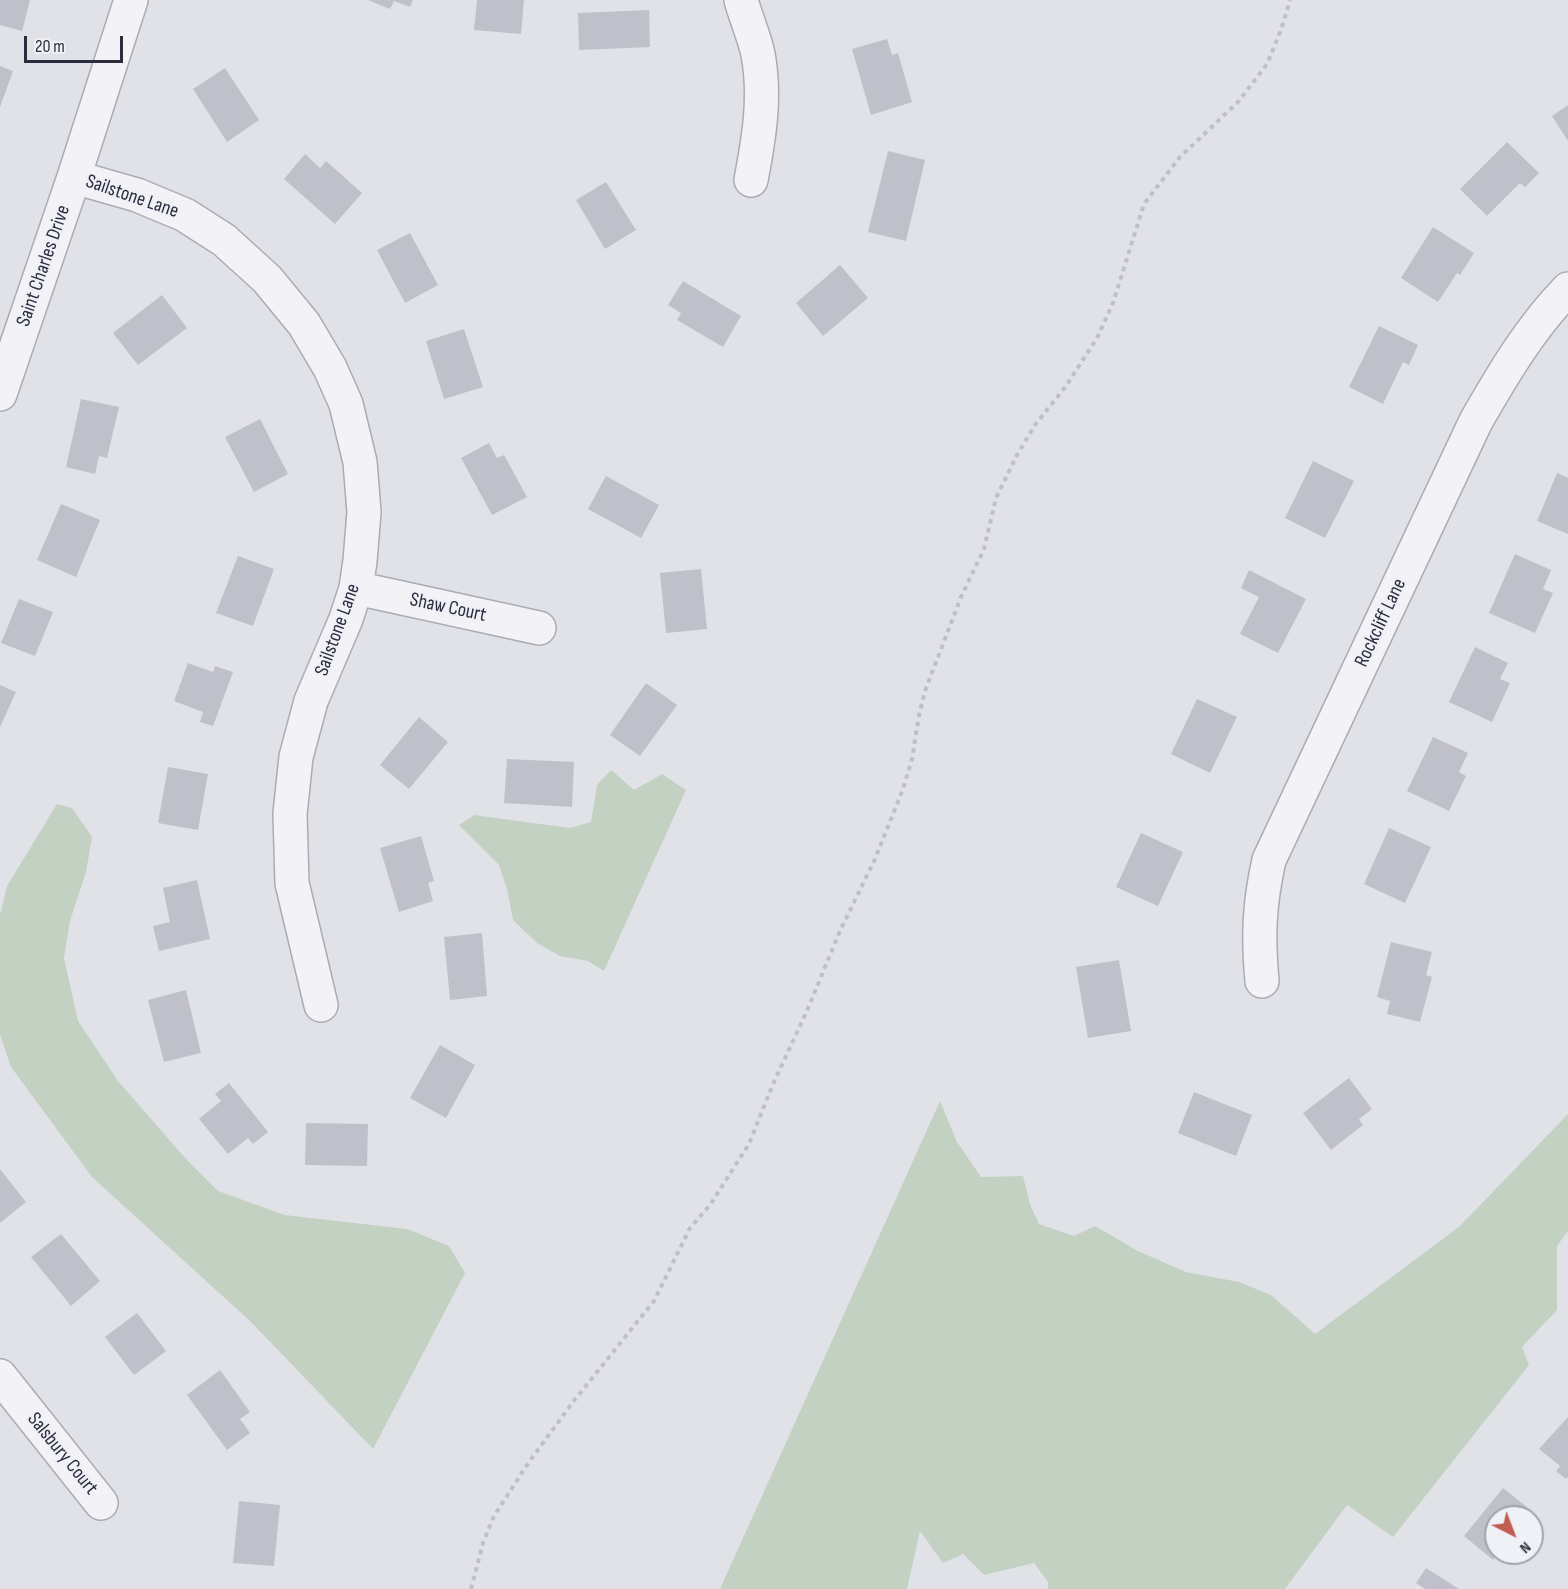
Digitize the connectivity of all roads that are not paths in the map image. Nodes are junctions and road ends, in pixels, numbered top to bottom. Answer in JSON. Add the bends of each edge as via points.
{"nodes":[{"id":1,"x":131,"y":0,"type":"edge"},
{"id":2,"x":741,"y":0,"type":"edge"},
{"id":3,"x":74,"y":177,"type":"junction"},
{"id":4,"x":751,"y":180,"type":"dead end"},
{"id":5,"x":1568,"y":289,"type":"edge"},
{"id":6,"x":0,"y":394,"type":"edge"},
{"id":7,"x":357,"y":588,"type":"junction"},
{"id":8,"x":539,"y":628,"type":"dead end"},
{"id":9,"x":1262,"y":981,"type":"dead end"},
{"id":10,"x":321,"y":1005,"type":"dead end"},
{"id":11,"x":0,"y":1376,"type":"edge"},
{"id":12,"x":101,"y":1503,"type":"dead end"}],
"edges":[{"from":1,"to":3,"type":"street","name":"Saint Charles Drive"},
{"from":2,"to":4,"type":"street","via":[[758,54],[762,97],[760,135]]},
{"from":3,"to":6,"type":"street","name":"Saint Charles Drive"},
{"from":3,"to":7,"type":"street","name":"Sailstone Lane","via":[[137,195],[185,215],[225,240],[267,279],[304,324],[346,404],[360,462],[364,512]]},
{"from":5,"to":9,"type":"street","name":"Rockcliff Lane","via":[[1510,361],[1476,421],[1269,860],[1261,894],[1258,936]]},
{"from":7,"to":8,"type":"street","name":"Shaw Court"},
{"from":7,"to":10,"type":"street","name":"Sailstone Lane","via":[[311,701],[296,757],[290,814],[292,883]]},
{"from":11,"to":12,"type":"street","name":"Salsbury Court"}]}
